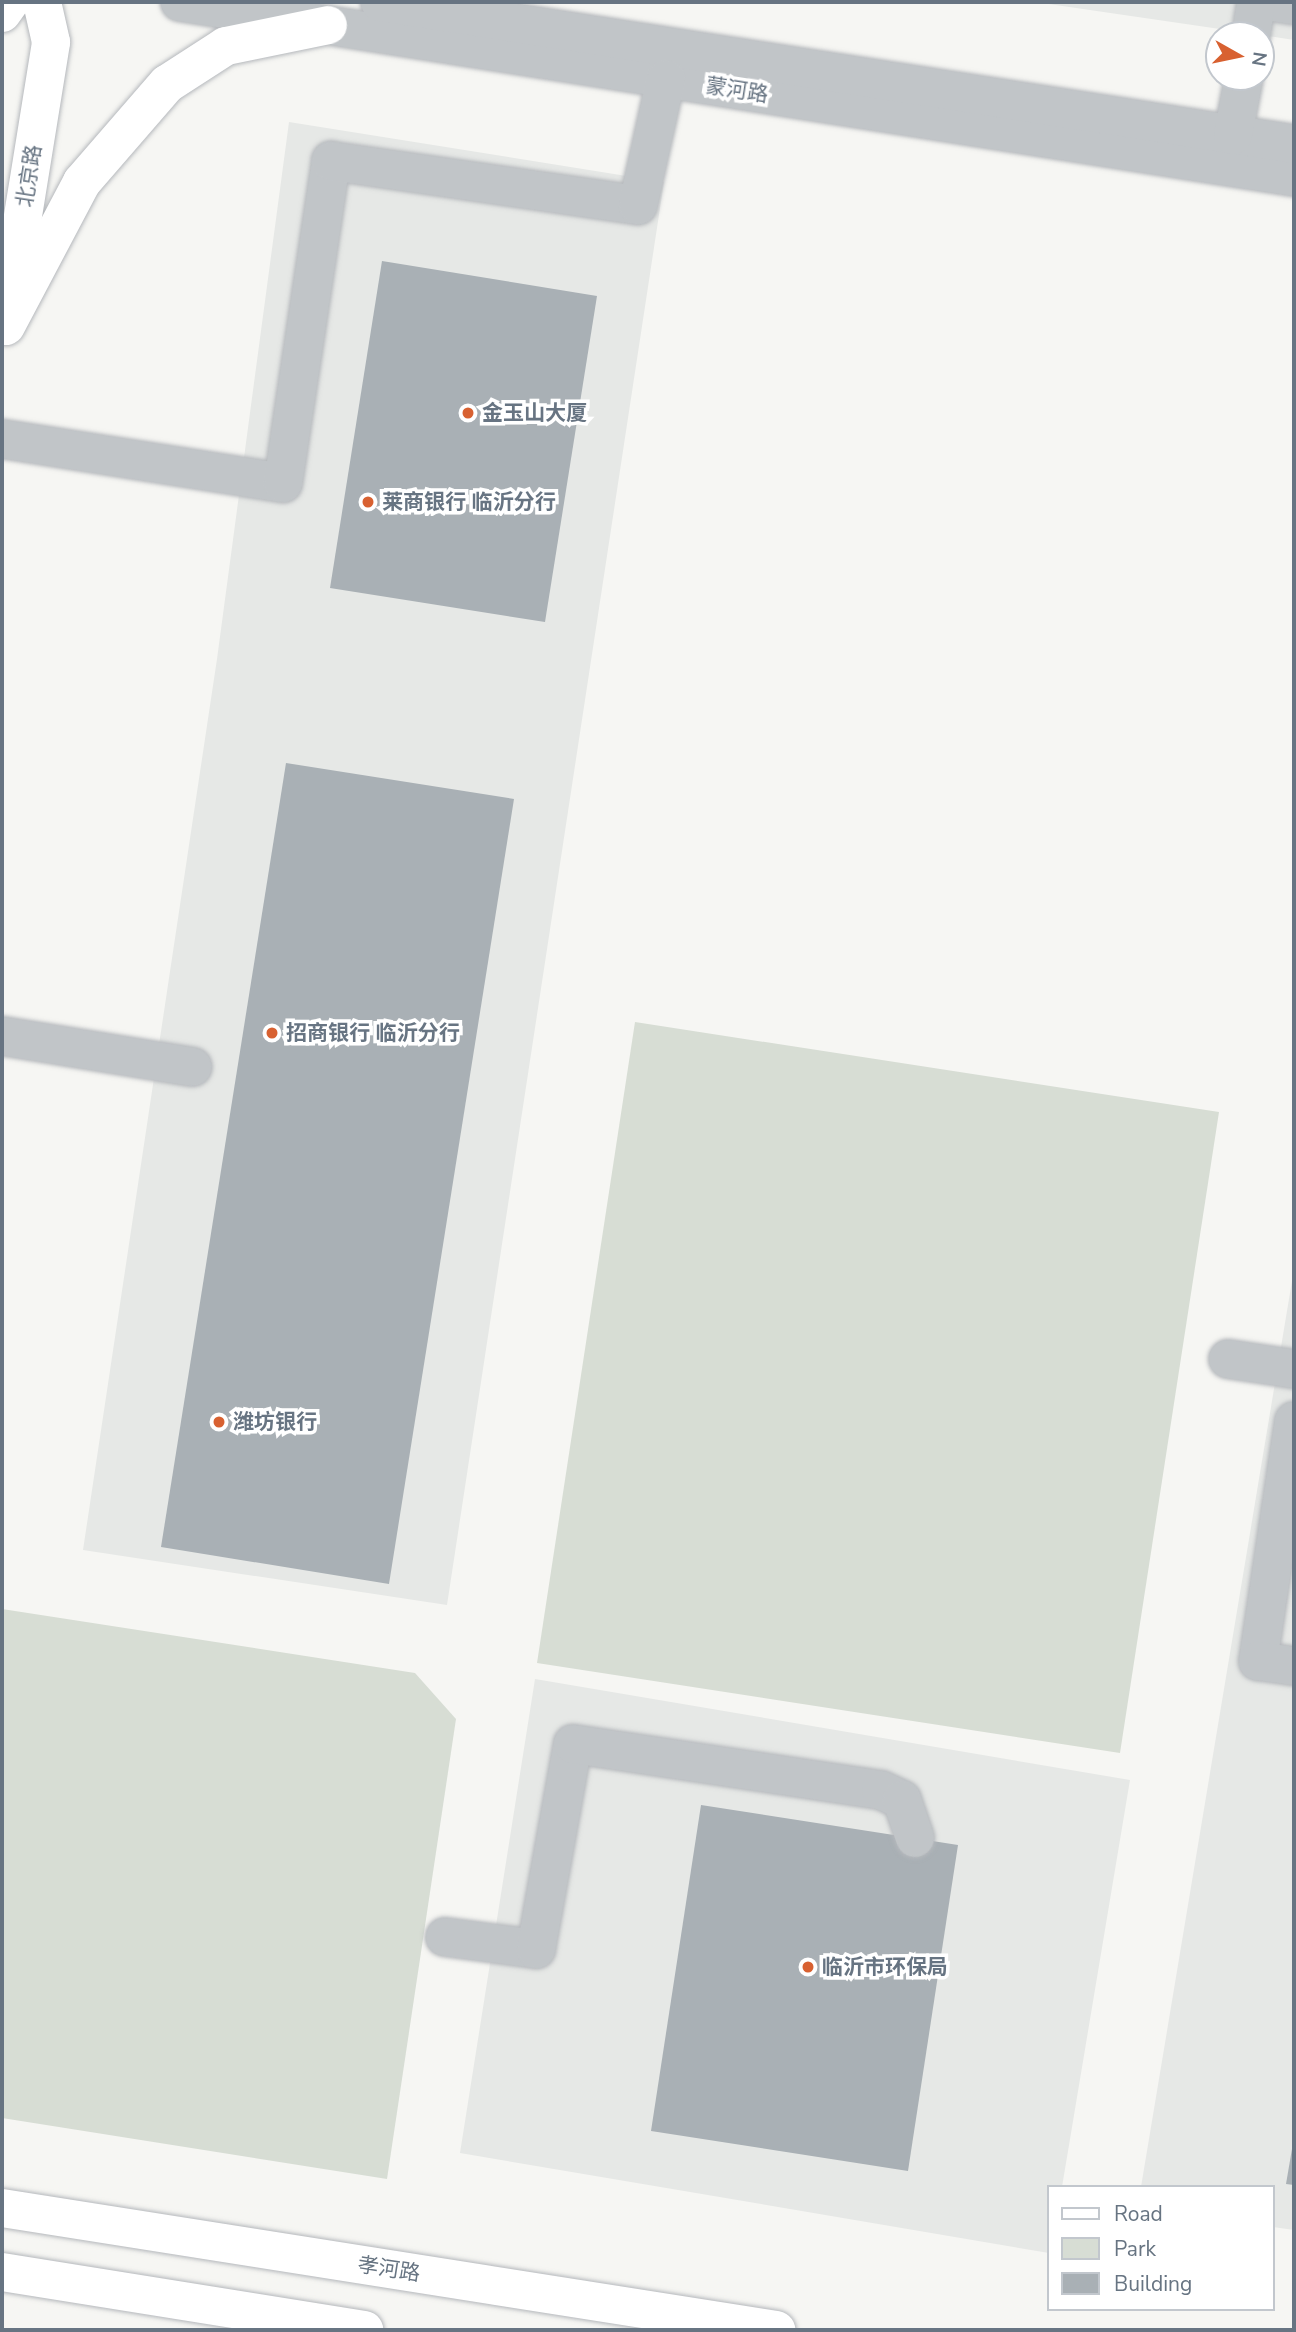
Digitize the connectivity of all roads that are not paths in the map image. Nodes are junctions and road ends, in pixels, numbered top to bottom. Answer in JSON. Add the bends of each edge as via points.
{"nodes":[{"id":1,"x":10,"y":2,"type":"edge"},
{"id":2,"x":42,"y":2,"type":"edge"},
{"id":3,"x":180,"y":2,"type":"edge"},
{"id":4,"x":380,"y":2,"type":"edge"},
{"id":5,"x":1256,"y":2,"type":"edge"},
{"id":6,"x":1272,"y":2,"type":"edge"},
{"id":7,"x":1294,"y":5,"type":"edge"},
{"id":8,"x":2,"y":13,"type":"edge"},
{"id":9,"x":1253,"y":21,"type":"edge"},
{"id":10,"x":328,"y":25,"type":"junction"},
{"id":11,"x":666,"y":79,"type":"junction"},
{"id":12,"x":1241,"y":91,"type":"edge"},
{"id":13,"x":1233,"y":135,"type":"junction"},
{"id":14,"x":1294,"y":144,"type":"edge"},
{"id":15,"x":1294,"y":177,"type":"edge"},
{"id":16,"x":4,"y":338,"type":"edge"},
{"id":17,"x":2,"y":439,"type":"edge"},
{"id":18,"x":2,"y":1035,"type":"edge"},
{"id":19,"x":193,"y":1067,"type":"dead end"},
{"id":20,"x":1228,"y":1359,"type":"dead end"},
{"id":21,"x":1294,"y":1369,"type":"edge"},
{"id":22,"x":1294,"y":1421,"type":"edge"},
{"id":23,"x":1294,"y":1666,"type":"edge"},
{"id":24,"x":915,"y":1838,"type":"dead end"},
{"id":25,"x":444,"y":1937,"type":"dead end"},
{"id":26,"x":2,"y":2195,"type":"edge"},
{"id":27,"x":2,"y":2208,"type":"edge"},
{"id":28,"x":60,"y":2217,"type":"junction"},
{"id":29,"x":2,"y":2272,"type":"edge"},
{"id":30,"x":47,"y":2280,"type":"junction"},
{"id":31,"x":2,"y":2283,"type":"edge"},
{"id":32,"x":364,"y":2330,"type":"edge"},
{"id":33,"x":776,"y":2330,"type":"edge"}],
"edges":[{"from":1,"to":8,"type":"main road"},
{"from":2,"to":16,"type":"main road","name":"北京路","via":[[51,41]]},
{"from":3,"to":10,"type":"street","name":"蒙河路"},
{"from":4,"to":13,"type":"street","name":"蒙河路"},
{"from":5,"to":9,"type":"street"},
{"from":6,"to":7,"type":"street"},
{"from":10,"to":11,"type":"street","name":"蒙河路"},
{"from":10,"to":16,"type":"main road","via":[[226,46],[167,84],[82,182]]},
{"from":11,"to":15,"type":"street","name":"蒙河路"},
{"from":11,"to":17,"type":"street","via":[[638,205],[331,161],[283,483]]},
{"from":12,"to":13,"type":"street"},
{"from":13,"to":14,"type":"street","name":"蒙河路"},
{"from":18,"to":19,"type":"street"},
{"from":20,"to":21,"type":"street"},
{"from":22,"to":23,"type":"street","via":[[1258,1661]]},
{"from":24,"to":25,"type":"street","via":[[902,1800],[881,1790],[573,1744],[536,1950]]},
{"from":26,"to":28,"type":"main road"},
{"from":27,"to":28,"type":"main road","name":"孝河路"},
{"from":28,"to":33,"type":"main road","name":"孝河路"},
{"from":29,"to":30,"type":"main road"},
{"from":30,"to":31,"type":"main road"},
{"from":30,"to":32,"type":"main road"}]}
